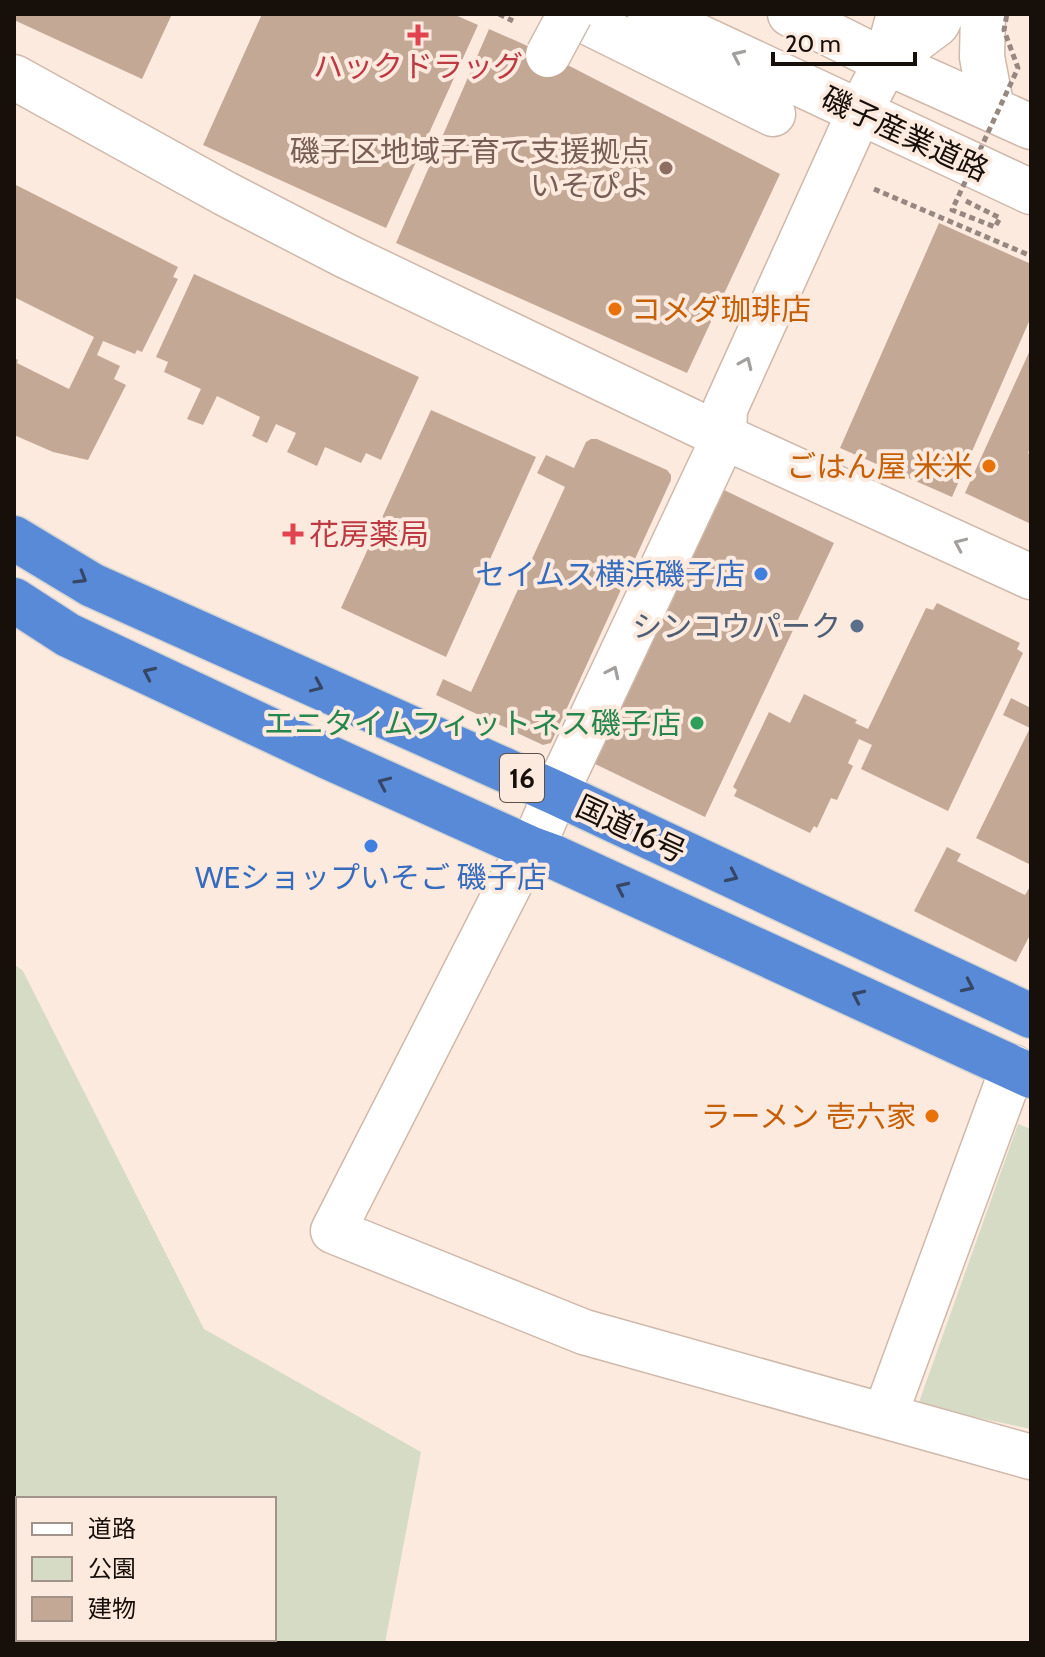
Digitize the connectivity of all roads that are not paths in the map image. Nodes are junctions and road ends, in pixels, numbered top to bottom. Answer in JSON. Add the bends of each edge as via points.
{"nodes":[{"id":1,"x":570,"y":14,"type":"edge"},
{"id":2,"x":650,"y":14,"type":"edge"},
{"id":3,"x":790,"y":14,"type":"edge"},
{"id":4,"x":879,"y":14,"type":"edge"},
{"id":5,"x":899,"y":14,"type":"edge"},
{"id":6,"x":942,"y":14,"type":"edge"},
{"id":7,"x":983,"y":14,"type":"edge"},
{"id":8,"x":548,"y":55,"type":"dead end"},
{"id":9,"x":886,"y":62,"type":"junction"},
{"id":10,"x":14,"y":77,"type":"edge"},
{"id":11,"x":992,"y":109,"type":"junction"},
{"id":12,"x":859,"y":113,"type":"junction"},
{"id":13,"x":773,"y":114,"type":"dead end"},
{"id":14,"x":1031,"y":127,"type":"edge"},
{"id":15,"x":1031,"y":192,"type":"edge"},
{"id":16,"x":724,"y":437,"type":"junction"},
{"id":17,"x":14,"y":538,"type":"edge"},
{"id":18,"x":1031,"y":577,"type":"edge"},
{"id":19,"x":14,"y":600,"type":"edge"},
{"id":20,"x":556,"y":793,"type":"junction"},
{"id":21,"x":532,"y":849,"type":"junction"},
{"id":22,"x":1031,"y":1016,"type":"edge"},
{"id":23,"x":1022,"y":1071,"type":"edge"},
{"id":24,"x":885,"y":1415,"type":"junction"},
{"id":25,"x":1031,"y":1457,"type":"edge"}],
"edges":[{"from":1,"to":8,"type":"street","bridge":true},
{"from":1,"to":13,"type":"street"},
{"from":12,"to":2,"type":"street","name":"磯子産業道路","one_way":true},
{"from":3,"to":9,"type":"street","name":"磯子産業道路"},
{"from":4,"to":9,"type":"street"},
{"from":5,"to":9,"type":"street"},
{"from":6,"to":9,"type":"street","via":[[937,24]]},
{"from":7,"to":11,"type":"street","via":[[982,57]]},
{"from":9,"to":11,"type":"street","name":"磯子産業道路"},
{"from":9,"to":12,"type":"street"},
{"from":10,"to":16,"type":"street","via":[[346,256]]},
{"from":11,"to":14,"type":"street","name":"磯子産業道路"},
{"from":12,"to":15,"type":"street","name":"磯子産業道路"},
{"from":16,"to":12,"type":"street","one_way":true,"via":[[725,409]]},
{"from":18,"to":16,"type":"street","one_way":true},
{"from":20,"to":16,"type":"street","one_way":true},
{"from":17,"to":20,"type":"highway","name":"国道16号","number":"16","one_way":true,"via":[[92,585]]},
{"from":21,"to":19,"type":"highway","name":"国道16号","number":"16","one_way":true,"via":[[68,635]]},
{"from":20,"to":21,"type":"street"},
{"from":20,"to":22,"type":"highway","name":"国道16号","number":"16","one_way":true},
{"from":23,"to":21,"type":"highway","name":"国道16号","number":"16","one_way":true},
{"from":21,"to":24,"type":"street","via":[[333,1231],[584,1332]]},
{"from":23,"to":24,"type":"street"},
{"from":24,"to":25,"type":"street"}]}
